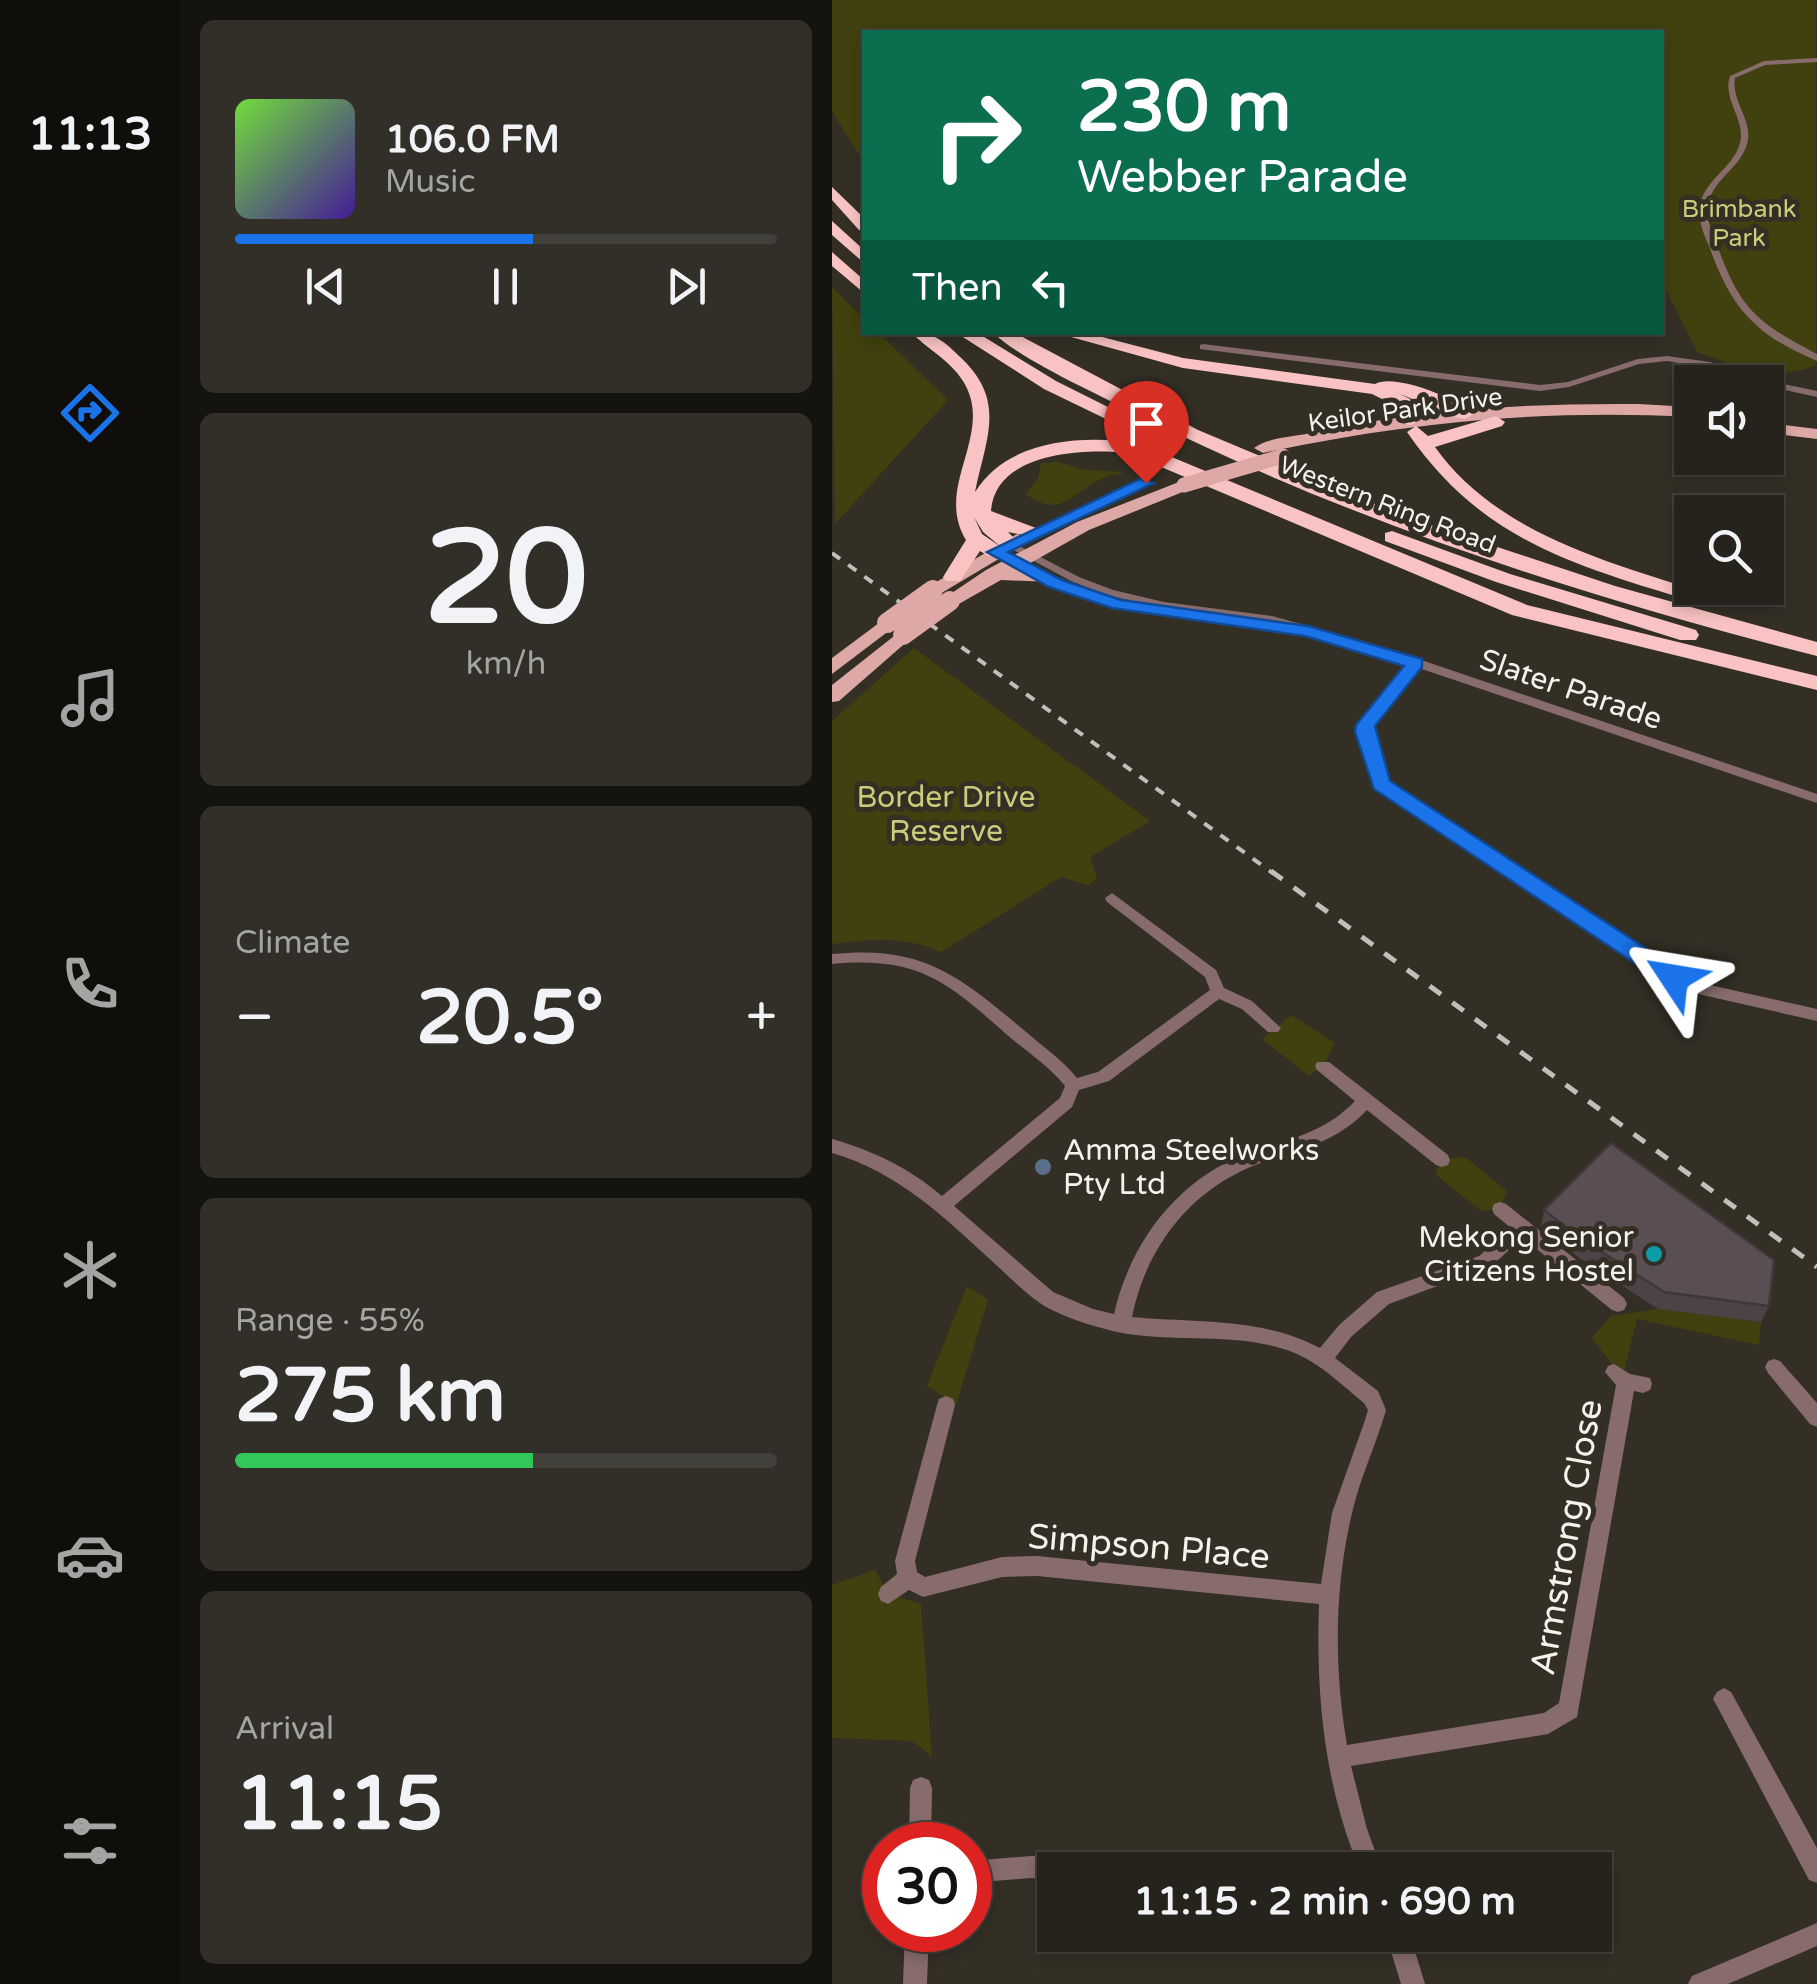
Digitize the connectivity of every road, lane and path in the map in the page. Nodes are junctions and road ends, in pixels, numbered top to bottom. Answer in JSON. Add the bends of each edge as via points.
{"nodes":[{"id":1,"x":1816,"y":60,"type":"edge"},
{"id":2,"x":832,"y":192,"type":"edge"},
{"id":3,"x":862,"y":225,"type":"edge"},
{"id":4,"x":832,"y":226,"type":"edge"},
{"id":5,"x":862,"y":256,"type":"edge"},
{"id":6,"x":832,"y":257,"type":"edge"},
{"id":7,"x":862,"y":286,"type":"edge"},
{"id":8,"x":923,"y":335,"type":"edge"},
{"id":9,"x":968,"y":335,"type":"edge"},
{"id":10,"x":1005,"y":335,"type":"edge"},
{"id":11,"x":1072,"y":335,"type":"edge"},
{"id":12,"x":1203,"y":347,"type":"dead end"},
{"id":13,"x":1816,"y":358,"type":"edge"},
{"id":14,"x":1707,"y":365,"type":"edge"},
{"id":15,"x":1262,"y":374,"type":"junction"},
{"id":16,"x":1784,"y":387,"type":"edge"},
{"id":17,"x":1816,"y":394,"type":"edge"},
{"id":18,"x":1674,"y":411,"type":"edge"},
{"id":19,"x":1465,"y":414,"type":"junction"},
{"id":20,"x":1784,"y":420,"type":"edge"},
{"id":21,"x":1674,"y":421,"type":"edge"},
{"id":22,"x":1496,"y":422,"type":"joint"},
{"id":23,"x":1816,"y":424,"type":"edge"},
{"id":24,"x":1784,"y":430,"type":"edge"},
{"id":25,"x":1417,"y":432,"type":"junction"},
{"id":26,"x":1816,"y":434,"type":"edge"},
{"id":27,"x":982,"y":509,"type":"junction"},
{"id":28,"x":1034,"y":532,"type":"junction"},
{"id":29,"x":1062,"y":536,"type":"junction"},
{"id":30,"x":976,"y":540,"type":"junction"},
{"id":31,"x":1008,"y":557,"type":"junction"},
{"id":32,"x":1047,"y":571,"type":"junction"},
{"id":33,"x":958,"y":574,"type":"junction"},
{"id":34,"x":942,"y":595,"type":"junction"},
{"id":35,"x":895,"y":629,"type":"junction"},
{"id":36,"x":1816,"y":635,"type":"edge"},
{"id":37,"x":1816,"y":649,"type":"edge"},
{"id":38,"x":1416,"y":663,"type":"junction"},
{"id":39,"x":832,"y":668,"type":"edge"},
{"id":40,"x":1816,"y":671,"type":"edge"},
{"id":41,"x":1816,"y":682,"type":"edge"},
{"id":42,"x":832,"y":696,"type":"edge"},
{"id":43,"x":1816,"y":799,"type":"edge"},
{"id":44,"x":1112,"y":898,"type":"dead end"},
{"id":45,"x":832,"y":959,"type":"edge"},
{"id":46,"x":1218,"y":992,"type":"junction"},
{"id":47,"x":1816,"y":1015,"type":"edge"},
{"id":48,"x":1273,"y":1028,"type":"dead end"},
{"id":49,"x":1323,"y":1066,"type":"dead end"},
{"id":50,"x":1073,"y":1085,"type":"junction"},
{"id":51,"x":1364,"y":1102,"type":"junction"},
{"id":52,"x":832,"y":1146,"type":"edge"},
{"id":53,"x":1442,"y":1160,"type":"dead end"},
{"id":54,"x":942,"y":1206,"type":"junction"},
{"id":55,"x":1500,"y":1209,"type":"dead end"},
{"id":56,"x":1521,"y":1229,"type":"junction"},
{"id":57,"x":1618,"y":1304,"type":"dead end"},
{"id":58,"x":1121,"y":1326,"type":"junction"},
{"id":59,"x":1323,"y":1360,"type":"junction"},
{"id":60,"x":1774,"y":1367,"type":"dead end"},
{"id":61,"x":1628,"y":1379,"type":"dead end"},
{"id":62,"x":946,"y":1405,"type":"dead end"},
{"id":63,"x":1816,"y":1418,"type":"edge"},
{"id":64,"x":908,"y":1578,"type":"junction"},
{"id":65,"x":888,"y":1594,"type":"dead end"},
{"id":66,"x":1330,"y":1595,"type":"junction"},
{"id":67,"x":1724,"y":1699,"type":"dead end"},
{"id":68,"x":1340,"y":1758,"type":"junction"},
{"id":69,"x":921,"y":1788,"type":"dead end"},
{"id":70,"x":920,"y":1822,"type":"edge"},
{"id":71,"x":1365,"y":1852,"type":"edge"},
{"id":72,"x":1037,"y":1868,"type":"edge"},
{"id":73,"x":992,"y":1871,"type":"edge"},
{"id":74,"x":1816,"y":1872,"type":"edge"},
{"id":75,"x":1816,"y":1934,"type":"edge"},
{"id":76,"x":917,"y":1952,"type":"edge"},
{"id":77,"x":1404,"y":1952,"type":"edge"},
{"id":78,"x":916,"y":1984,"type":"edge"},
{"id":79,"x":1414,"y":1984,"type":"edge"},
{"id":80,"x":1700,"y":1984,"type":"edge"}],
"edges":[{"from":1,"to":13,"type":"street","via":[[1764,63],[1732,77],[1744,141],[1702,210],[1726,286],[1742,311]]},
{"from":2,"to":3,"type":"highway"},
{"from":4,"to":5,"type":"highway"},
{"from":6,"to":7,"type":"highway"},
{"from":8,"to":30,"type":"highway","via":[[963,370],[981,405],[981,446],[961,506],[964,527]]},
{"from":9,"to":40,"type":"highway","name":"Western Ring Road","via":[[1111,416],[1382,533],[1575,602]]},
{"from":10,"to":37,"type":"highway","name":"Western Ring Road","via":[[1207,440],[1404,520],[1616,592]]},
{"from":11,"to":15,"type":"highway","via":[[1148,356]]},
{"from":12,"to":14,"type":"street","via":[[1546,388],[1662,359]]},
{"from":15,"to":19,"type":"highway","via":[[1402,388]]},
{"from":15,"to":25,"type":"highway","via":[[1386,392],[1404,403]]},
{"from":16,"to":17,"type":"street"},
{"from":18,"to":19,"type":"main road","name":"Keilor Park Drive"},
{"from":19,"to":25,"type":"main road","name":"Keilor Park Drive"},
{"from":20,"to":23,"type":"main road"},
{"from":21,"to":22,"type":"main road","name":"Keilor Park Drive"},
{"from":22,"to":25,"type":"highway","via":[[1438,438]]},
{"from":24,"to":26,"type":"main road"},
{"from":25,"to":28,"type":"main road","name":"Keilor Park Drive","via":[[1262,448],[1164,477]]},
{"from":25,"to":29,"type":"main road","name":"Keilor Park Drive","bridge":true,"via":[[1283,456],[1184,486]]},
{"from":25,"to":36,"type":"highway","via":[[1475,499],[1538,538]]},
{"from":27,"to":28,"type":"highway","via":[[1005,526]]},
{"from":27,"to":31,"type":"highway"},
{"from":27,"to":41,"type":"highway","via":[[991,482],[1030,456],[1085,445],[1138,449],[1520,610]]},
{"from":28,"to":31,"type":"main road","name":"Keilor Park Drive"},
{"from":29,"to":31,"type":"main road","name":"Keilor Park Drive"},
{"from":29,"to":32,"type":"main road"},
{"from":30,"to":31,"type":"highway"},
{"from":30,"to":33,"type":"highway"},
{"from":31,"to":32,"type":"main road"},
{"from":31,"to":32,"type":"street","name":"Slater Parade"},
{"from":31,"to":33,"type":"main road","name":"Keilor Park Drive"},
{"from":31,"to":34,"type":"main road","name":"Keilor Park Drive"},
{"from":32,"to":38,"type":"street","name":"Slater Parade","via":[[1133,608],[1308,631]]},
{"from":33,"to":34,"type":"main road","name":"Keilor Park Drive"},
{"from":34,"to":35,"type":"main road","name":"Keilor Park Drive","bridge":true},
{"from":35,"to":39,"type":"main road","name":"Keilor Park Drive"},
{"from":35,"to":42,"type":"main road","name":"Keilor Park Drive"},
{"from":38,"to":43,"type":"street","name":"Slater Parade"},
{"from":38,"to":47,"type":"street","via":[[1364,732],[1382,785],[1674,978]]},
{"from":44,"to":46,"type":"street","via":[[1210,974]]},
{"from":45,"to":50,"type":"street","via":[[883,956],[935,970],[961,984]]},
{"from":46,"to":48,"type":"street","via":[[1247,1005]]},
{"from":46,"to":50,"type":"street","via":[[1104,1077]]},
{"from":49,"to":51,"type":"street"},
{"from":50,"to":54,"type":"street","via":[[1066,1102]]},
{"from":51,"to":53,"type":"street"},
{"from":51,"to":58,"type":"street","via":[[1340,1128],[1243,1162],[1181,1205],[1146,1250]]},
{"from":52,"to":54,"type":"street","via":[[885,1163]]},
{"from":54,"to":58,"type":"street","via":[[1058,1305]]},
{"from":55,"to":56,"type":"street"},
{"from":56,"to":57,"type":"street"},
{"from":56,"to":59,"type":"street","via":[[1484,1261],[1382,1298]]},
{"from":58,"to":59,"type":"street","via":[[1231,1331],[1300,1347]]},
{"from":59,"to":66,"type":"street","via":[[1377,1410],[1342,1513]]},
{"from":60,"to":63,"type":"street"},
{"from":61,"to":68,"type":"street","name":"Armstrong Close","via":[[1568,1709],[1548,1723]]},
{"from":62,"to":64,"type":"street","via":[[905,1561]]},
{"from":64,"to":65,"type":"street"},
{"from":64,"to":66,"type":"street","name":"Simpson Place","via":[[923,1587],[1002,1567],[1037,1566]]},
{"from":66,"to":68,"type":"street","via":[[1326,1642]]},
{"from":67,"to":74,"type":"street"},
{"from":68,"to":71,"type":"street"},
{"from":69,"to":70,"type":"street"},
{"from":72,"to":73,"type":"street"},
{"from":75,"to":80,"type":"street"},
{"from":76,"to":78,"type":"street"},
{"from":77,"to":79,"type":"street"}]}
